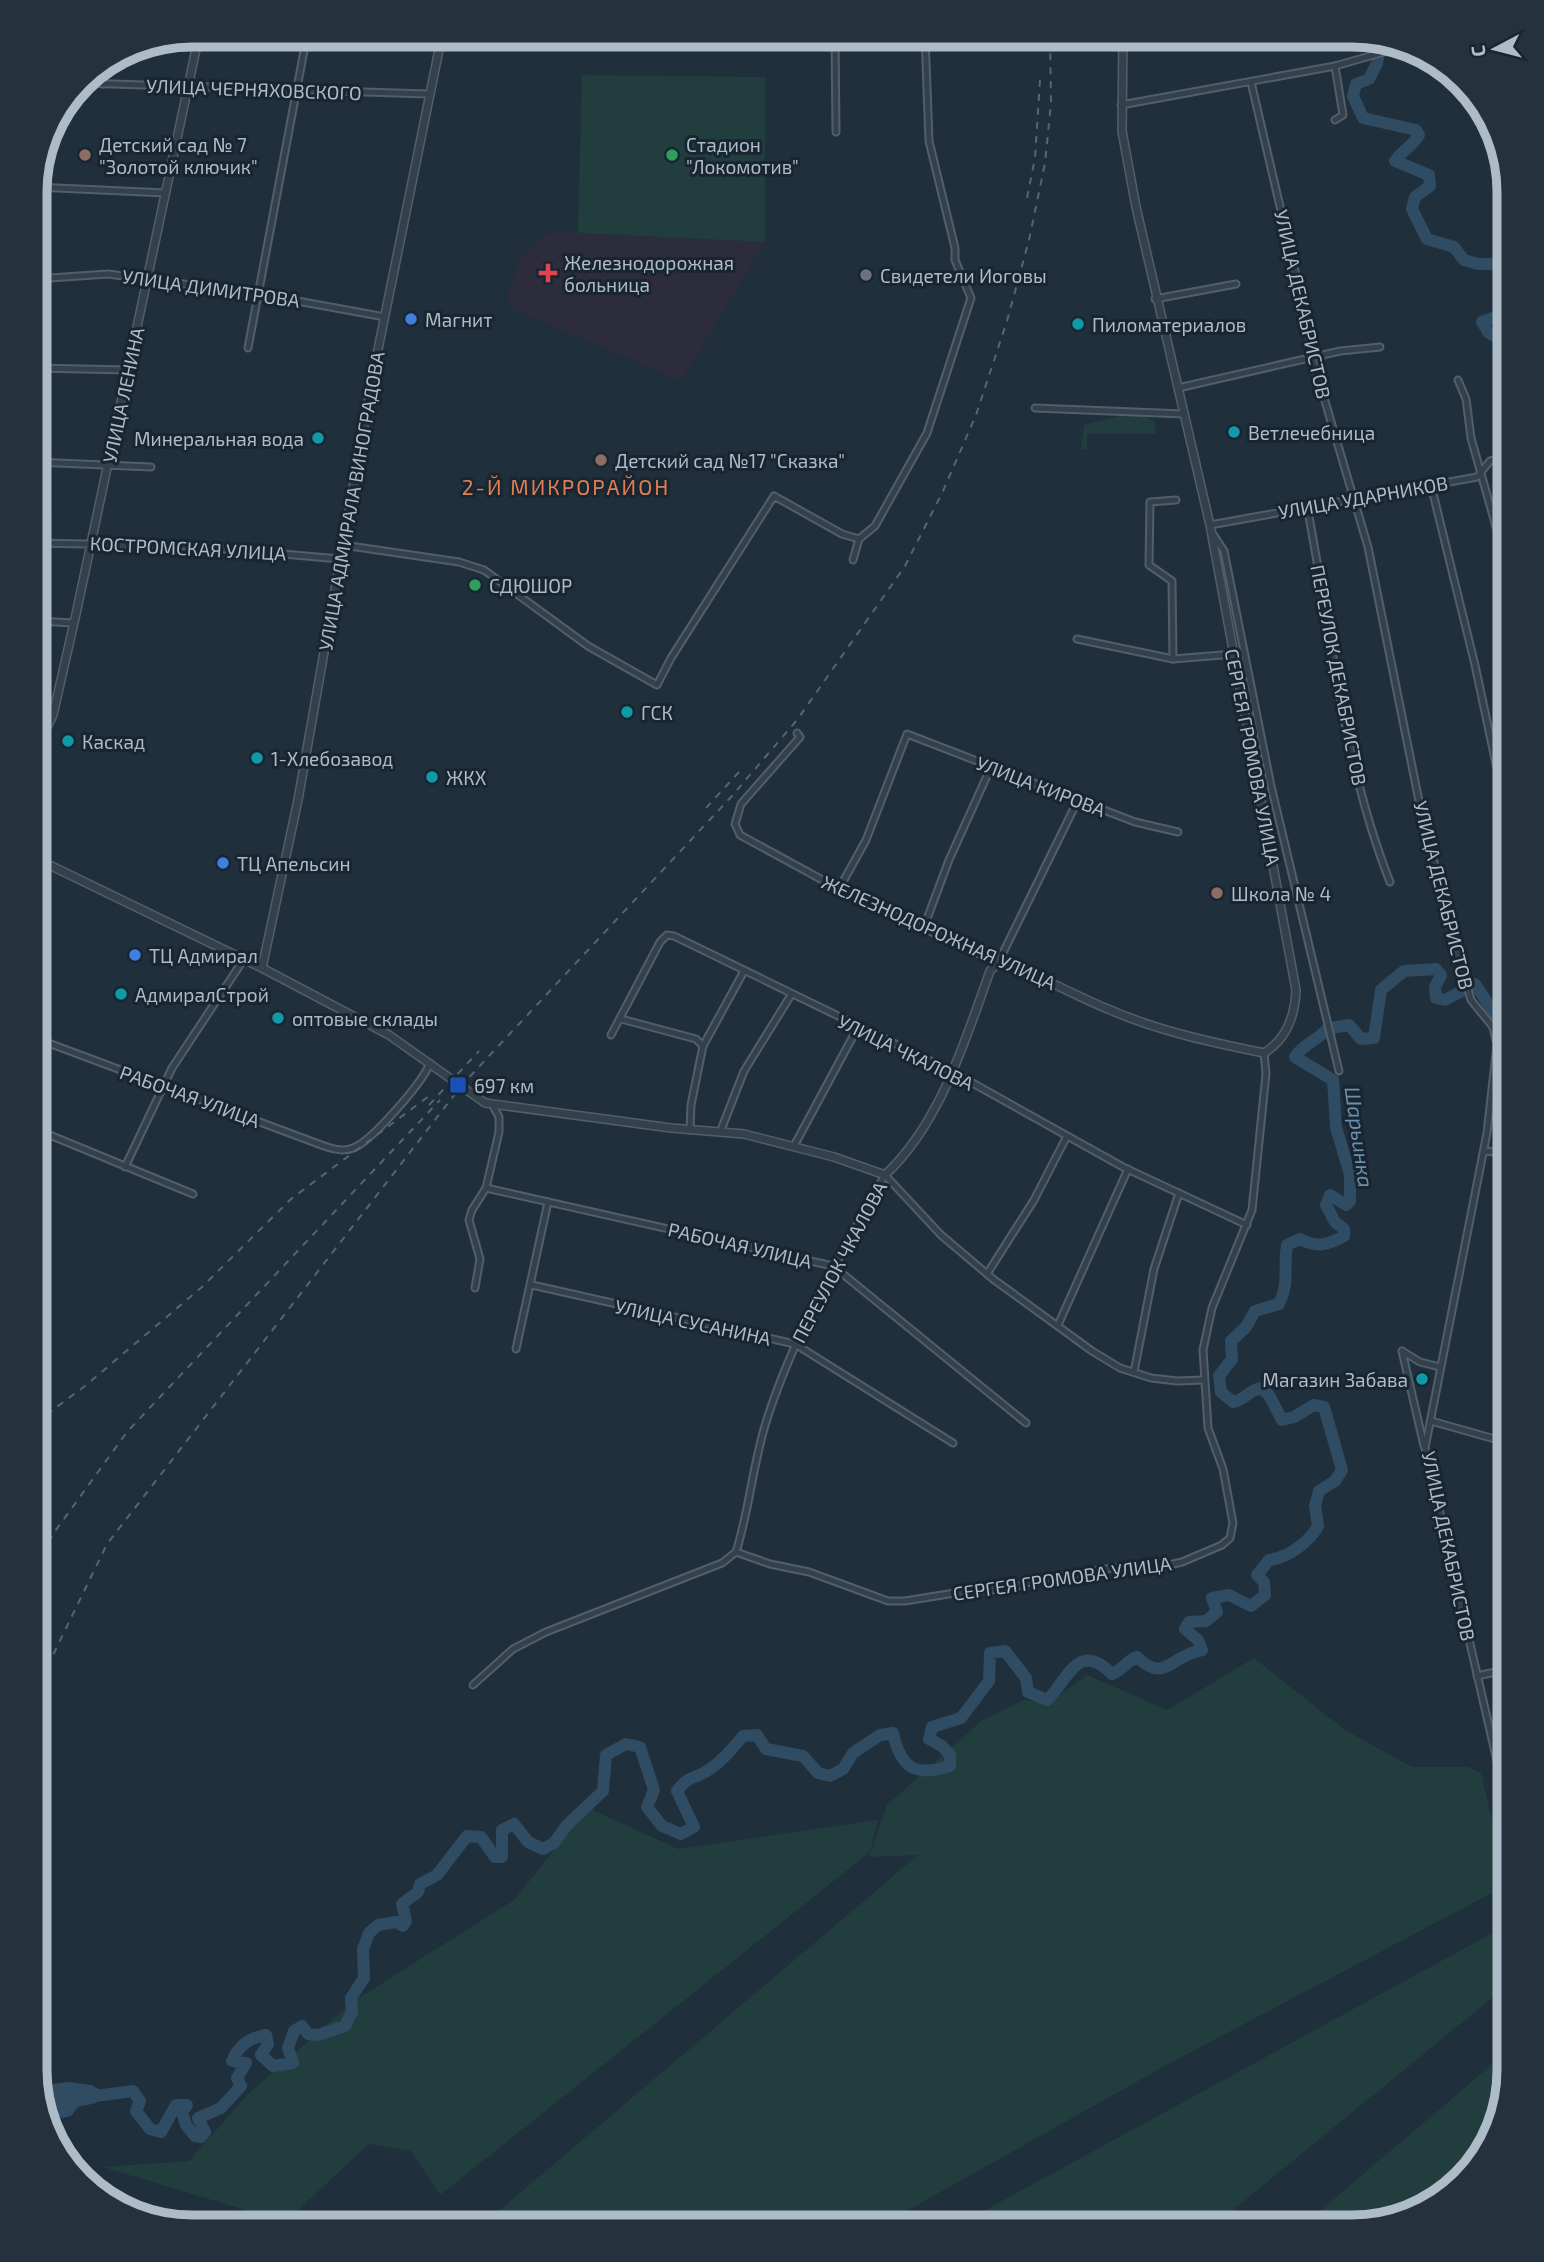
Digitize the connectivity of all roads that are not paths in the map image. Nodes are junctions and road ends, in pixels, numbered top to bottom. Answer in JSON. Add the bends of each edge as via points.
{"nodes":[{"id":1,"x":196,"y":48,"type":"edge"},
{"id":2,"x":305,"y":48,"type":"edge"},
{"id":3,"x":439,"y":48,"type":"edge"},
{"id":4,"x":835,"y":48,"type":"edge"},
{"id":5,"x":925,"y":48,"type":"edge"},
{"id":6,"x":1123,"y":48,"type":"edge"},
{"id":7,"x":1385,"y":51,"type":"edge"},
{"id":8,"x":1335,"y":66,"type":"junction"},
{"id":9,"x":104,"y":78,"type":"edge"},
{"id":10,"x":1251,"y":82,"type":"junction"},
{"id":11,"x":96,"y":84,"type":"edge"},
{"id":12,"x":103,"y":84,"type":"junction"},
{"id":13,"x":189,"y":85,"type":"junction"},
{"id":14,"x":297,"y":91,"type":"junction"},
{"id":15,"x":428,"y":94,"type":"junction"},
{"id":16,"x":1121,"y":105,"type":"junction"},
{"id":17,"x":1335,"y":120,"type":"dead end"},
{"id":18,"x":836,"y":132,"type":"dead end"},
{"id":19,"x":48,"y":188,"type":"edge"},
{"id":20,"x":166,"y":193,"type":"junction"},
{"id":21,"x":48,"y":278,"type":"edge"},
{"id":22,"x":148,"y":278,"type":"junction"},
{"id":23,"x":1236,"y":284,"type":"dead end"},
{"id":24,"x":259,"y":294,"type":"junction"},
{"id":25,"x":1155,"y":299,"type":"junction"},
{"id":26,"x":385,"y":317,"type":"junction"},
{"id":27,"x":1380,"y":347,"type":"dead end"},
{"id":28,"x":248,"y":348,"type":"dead end"},
{"id":29,"x":1312,"y":357,"type":"junction"},
{"id":30,"x":48,"y":368,"type":"edge"},
{"id":31,"x":129,"y":370,"type":"junction"},
{"id":32,"x":1458,"y":380,"type":"dead end"},
{"id":33,"x":1178,"y":388,"type":"junction"},
{"id":34,"x":1035,"y":408,"type":"dead end"},
{"id":35,"x":1184,"y":414,"type":"junction"},
{"id":36,"x":1497,"y":460,"type":"edge"},
{"id":37,"x":48,"y":462,"type":"edge"},
{"id":38,"x":107,"y":466,"type":"junction"},
{"id":39,"x":151,"y":467,"type":"dead end"},
{"id":40,"x":1481,"y":470,"type":"junction"},
{"id":41,"x":1431,"y":485,"type":"junction"},
{"id":42,"x":1352,"y":499,"type":"junction"},
{"id":43,"x":1176,"y":500,"type":"dead end"},
{"id":44,"x":1307,"y":506,"type":"junction"},
{"id":45,"x":1211,"y":529,"type":"junction"},
{"id":46,"x":1497,"y":529,"type":"edge"},
{"id":47,"x":859,"y":539,"type":"junction"},
{"id":48,"x":48,"y":542,"type":"edge"},
{"id":49,"x":91,"y":543,"type":"junction"},
{"id":50,"x":343,"y":545,"type":"junction"},
{"id":51,"x":340,"y":559,"type":"junction"},
{"id":52,"x":853,"y":560,"type":"dead end"},
{"id":53,"x":48,"y":622,"type":"edge"},
{"id":54,"x":74,"y":623,"type":"junction"},
{"id":55,"x":1077,"y":639,"type":"dead end"},
{"id":56,"x":1234,"y":654,"type":"junction"},
{"id":57,"x":1173,"y":659,"type":"junction"},
{"id":58,"x":48,"y":726,"type":"edge"},
{"id":59,"x":797,"y":733,"type":"dead end"},
{"id":60,"x":991,"y":767,"type":"junction"},
{"id":61,"x":1497,"y":768,"type":"edge"},
{"id":62,"x":1078,"y":800,"type":"junction"},
{"id":63,"x":1178,"y":832,"type":"dead end"},
{"id":64,"x":48,"y":865,"type":"edge"},
{"id":65,"x":1390,"y":882,"type":"dead end"},
{"id":66,"x":839,"y":889,"type":"junction"},
{"id":67,"x":924,"y":927,"type":"junction"},
{"id":68,"x":244,"y":959,"type":"junction"},
{"id":69,"x":998,"y":963,"type":"junction"},
{"id":70,"x":262,"y":968,"type":"junction"},
{"id":71,"x":744,"y":971,"type":"junction"},
{"id":72,"x":791,"y":995,"type":"junction"},
{"id":73,"x":621,"y":1019,"type":"junction"},
{"id":74,"x":858,"y":1027,"type":"junction"},
{"id":75,"x":1493,"y":1027,"type":"junction"},
{"id":76,"x":1497,"y":1028,"type":"edge"},
{"id":77,"x":611,"y":1035,"type":"dead end"},
{"id":78,"x":48,"y":1043,"type":"edge"},
{"id":79,"x":703,"y":1046,"type":"junction"},
{"id":80,"x":1264,"y":1053,"type":"junction"},
{"id":81,"x":431,"y":1062,"type":"junction"},
{"id":82,"x":951,"y":1071,"type":"junction"},
{"id":83,"x":1339,"y":1072,"type":"dead end"},
{"id":84,"x":162,"y":1086,"type":"junction"},
{"id":85,"x":492,"y":1104,"type":"junction"},
{"id":86,"x":690,"y":1130,"type":"junction"},
{"id":87,"x":721,"y":1130,"type":"junction"},
{"id":88,"x":47,"y":1134,"type":"edge"},
{"id":89,"x":1067,"y":1136,"type":"junction"},
{"id":90,"x":794,"y":1146,"type":"junction"},
{"id":91,"x":1483,"y":1151,"type":"junction"},
{"id":92,"x":1497,"y":1152,"type":"edge"},
{"id":93,"x":125,"y":1167,"type":"junction"},
{"id":94,"x":1128,"y":1169,"type":"junction"},
{"id":95,"x":885,"y":1175,"type":"junction"},
{"id":96,"x":486,"y":1188,"type":"junction"},
{"id":97,"x":1180,"y":1193,"type":"junction"},
{"id":98,"x":193,"y":1194,"type":"dead end"},
{"id":99,"x":548,"y":1202,"type":"junction"},
{"id":100,"x":1247,"y":1225,"type":"junction"},
{"id":101,"x":833,"y":1266,"type":"junction"},
{"id":102,"x":988,"y":1274,"type":"junction"},
{"id":103,"x":532,"y":1285,"type":"junction"},
{"id":104,"x":475,"y":1288,"type":"dead end"},
{"id":105,"x":1058,"y":1325,"type":"junction"},
{"id":106,"x":795,"y":1344,"type":"junction"},
{"id":107,"x":516,"y":1349,"type":"dead end"},
{"id":108,"x":1440,"y":1367,"type":"junction"},
{"id":109,"x":1134,"y":1372,"type":"junction"},
{"id":110,"x":1204,"y":1380,"type":"junction"},
{"id":111,"x":1431,"y":1421,"type":"junction"},
{"id":112,"x":1026,"y":1423,"type":"dead end"},
{"id":113,"x":1497,"y":1440,"type":"edge"},
{"id":114,"x":953,"y":1443,"type":"dead end"},
{"id":115,"x":1425,"y":1448,"type":"junction"},
{"id":116,"x":736,"y":1552,"type":"junction"},
{"id":117,"x":1497,"y":1672,"type":"edge"},
{"id":118,"x":1477,"y":1676,"type":"junction"},
{"id":119,"x":473,"y":1685,"type":"dead end"},
{"id":120,"x":1497,"y":1759,"type":"edge"}],
"edges":[{"from":1,"to":13,"type":"street","name":"УЛИЦА ЛЕНИНА"},
{"from":2,"to":14,"type":"street"},
{"from":3,"to":15,"type":"street","name":"УЛИЦА АДМИРАЛА ВИНОГРАДОВА"},
{"from":4,"to":18,"type":"street"},
{"from":5,"to":47,"type":"street","via":[[929,141],[955,260],[971,298],[927,433],[875,526]]},
{"from":6,"to":16,"type":"street","name":"СЕРГЕЯ ГРОМОВА УЛИЦА"},
{"from":7,"to":8,"type":"street"},
{"from":8,"to":10,"type":"street"},
{"from":8,"to":17,"type":"street","via":[[1343,115]]},
{"from":9,"to":12,"type":"street"},
{"from":10,"to":16,"type":"street"},
{"from":10,"to":29,"type":"street","name":"УЛИЦА ДЕКАБРИСТОВ"},
{"from":11,"to":12,"type":"street","name":"УЛИЦА ЧЕРНЯХОВСКОГО"},
{"from":12,"to":13,"type":"street","name":"УЛИЦА ЧЕРНЯХОВСКОГО"},
{"from":13,"to":14,"type":"street","name":"УЛИЦА ЧЕРНЯХОВСКОГО"},
{"from":13,"to":20,"type":"street","name":"УЛИЦА ЛЕНИНА"},
{"from":14,"to":15,"type":"street","name":"УЛИЦА ЧЕРНЯХОВСКОГО"},
{"from":14,"to":24,"type":"street"},
{"from":15,"to":26,"type":"street","name":"УЛИЦА АДМИРАЛА ВИНОГРАДОВА"},
{"from":16,"to":25,"type":"street","name":"СЕРГЕЯ ГРОМОВА УЛИЦА","via":[[1122,131]]},
{"from":19,"to":20,"type":"street"},
{"from":20,"to":22,"type":"street","name":"УЛИЦА ЛЕНИНА"},
{"from":21,"to":22,"type":"street","name":"УЛИЦА ДИМИТРОВА","via":[[108,274]]},
{"from":22,"to":24,"type":"street","name":"УЛИЦА ДИМИТРОВА"},
{"from":22,"to":31,"type":"street","name":"УЛИЦА ЛЕНИНА"},
{"from":23,"to":25,"type":"street"},
{"from":24,"to":26,"type":"street","name":"УЛИЦА ДИМИТРОВА"},
{"from":24,"to":28,"type":"street"},
{"from":25,"to":33,"type":"street","name":"СЕРГЕЯ ГРОМОВА УЛИЦА"},
{"from":26,"to":50,"type":"street","name":"УЛИЦА АДМИРАЛА ВИНОГРАДОВА"},
{"from":27,"to":29,"type":"street"},
{"from":29,"to":33,"type":"street"},
{"from":29,"to":42,"type":"street","name":"УЛИЦА ДЕКАБРИСТОВ"},
{"from":30,"to":31,"type":"street"},
{"from":31,"to":38,"type":"street","name":"УЛИЦА ЛЕНИНА"},
{"from":32,"to":40,"type":"street"},
{"from":33,"to":35,"type":"street","name":"СЕРГЕЯ ГРОМОВА УЛИЦА"},
{"from":34,"to":35,"type":"street"},
{"from":35,"to":45,"type":"street","name":"СЕРГЕЯ ГРОМОВА УЛИЦА"},
{"from":36,"to":40,"type":"street","name":"УЛИЦА УДАРНИКОВ"},
{"from":37,"to":38,"type":"street"},
{"from":38,"to":39,"type":"street"},
{"from":38,"to":49,"type":"street","name":"УЛИЦА ЛЕНИНА"},
{"from":40,"to":41,"type":"street","name":"УЛИЦА УДАРНИКОВ","via":[[1477,477]]},
{"from":40,"to":46,"type":"street"},
{"from":41,"to":42,"type":"street","name":"УЛИЦА УДАРНИКОВ"},
{"from":41,"to":61,"type":"street"},
{"from":42,"to":44,"type":"street","name":"УЛИЦА УДАРНИКОВ"},
{"from":42,"to":75,"type":"street","name":"УЛИЦА ДЕКАБРИСТОВ","via":[[1368,547],[1423,816],[1471,1000]]},
{"from":43,"to":57,"type":"street","via":[[1150,502],[1149,565],[1172,581]]},
{"from":44,"to":45,"type":"street","name":"УЛИЦА УДАРНИКОВ"},
{"from":44,"to":65,"type":"street","name":"ПЕРЕУЛОК ДЕКАБРИСТОВ","via":[[1342,712],[1370,832]]},
{"from":45,"to":56,"type":"street","name":"СЕРГЕЯ ГРОМОВА УЛИЦА"},
{"from":45,"to":83,"type":"street","via":[[1224,551],[1274,800]]},
{"from":47,"to":50,"type":"street","via":[[774,496],[657,685],[588,646],[484,570]]},
{"from":47,"to":52,"type":"street"},
{"from":48,"to":49,"type":"street","name":"КОСТРОМСКАЯ УЛИЦА"},
{"from":49,"to":51,"type":"street","name":"КОСТРОМСКАЯ УЛИЦА","via":[[262,550]]},
{"from":49,"to":54,"type":"street","name":"УЛИЦА ЛЕНИНА"},
{"from":50,"to":51,"type":"street","name":"УЛИЦА АДМИРАЛА ВИНОГРАДОВА"},
{"from":51,"to":70,"type":"street","name":"УЛИЦА АДМИРАЛА ВИНОГРАДОВА","via":[[298,800]]},
{"from":53,"to":54,"type":"street"},
{"from":54,"to":58,"type":"street","name":"УЛИЦА ЛЕНИНА"},
{"from":55,"to":57,"type":"street"},
{"from":56,"to":57,"type":"street"},
{"from":56,"to":80,"type":"street","name":"СЕРГЕЯ ГРОМОВА УЛИЦА","via":[[1296,990],[1295,1013],[1276,1045]]},
{"from":59,"to":66,"type":"street","name":"ЖЕЛЕЗНОДОРОЖНАЯ УЛИЦА","via":[[800,737],[741,804],[735,824],[740,835]]},
{"from":60,"to":62,"type":"street","name":"УЛИЦА КИРОВА"},
{"from":60,"to":66,"type":"street","name":"УЛИЦА КИРОВА","via":[[907,734],[866,840]]},
{"from":60,"to":67,"type":"street"},
{"from":62,"to":63,"type":"street","name":"УЛИЦА КИРОВА","via":[[1135,822]]},
{"from":62,"to":69,"type":"street","name":"ПЕРЕУЛОК ЧКАЛОВА"},
{"from":64,"to":68,"type":"street"},
{"from":66,"to":67,"type":"street","name":"ЖЕЛЕЗНОДОРОЖНАЯ УЛИЦА"},
{"from":67,"to":69,"type":"street","name":"ЖЕЛЕЗНОДОРОЖНАЯ УЛИЦА"},
{"from":68,"to":70,"type":"street"},
{"from":68,"to":84,"type":"street"},
{"from":69,"to":80,"type":"street","name":"ЖЕЛЕЗНОДОРОЖНАЯ УЛИЦА","via":[[1023,969],[1109,1010],[1183,1037]]},
{"from":69,"to":82,"type":"street","name":"ПЕРЕУЛОК ЧКАЛОВА","via":[[990,971]]},
{"from":70,"to":81,"type":"street"},
{"from":71,"to":72,"type":"street","name":"УЛИЦА ЧКАЛОВА"},
{"from":71,"to":73,"type":"street","name":"УЛИЦА ЧКАЛОВА","via":[[667,935]]},
{"from":71,"to":79,"type":"street"},
{"from":72,"to":74,"type":"street","name":"УЛИЦА ЧКАЛОВА"},
{"from":72,"to":87,"type":"street","via":[[744,1071]]},
{"from":73,"to":77,"type":"street","name":"УЛИЦА ЧКАЛОВА"},
{"from":73,"to":79,"type":"street","via":[[696,1039]]},
{"from":74,"to":82,"type":"street","name":"УЛИЦА ЧКАЛОВА"},
{"from":74,"to":90,"type":"street"},
{"from":75,"to":76,"type":"street"},
{"from":75,"to":91,"type":"street","name":"УЛИЦА ДЕКАБРИСТОВ","via":[[1497,1064]]},
{"from":78,"to":84,"type":"street","name":"РАБОЧАЯ УЛИЦА"},
{"from":79,"to":86,"type":"street"},
{"from":80,"to":100,"type":"street","name":"СЕРГЕЯ ГРОМОВА УЛИЦА","via":[[1257,1182]]},
{"from":81,"to":84,"type":"street","name":"РАБОЧАЯ УЛИЦА","via":[[422,1082],[366,1142],[346,1150]]},
{"from":81,"to":85,"type":"street","via":[[479,1100]]},
{"from":82,"to":89,"type":"street","name":"УЛИЦА ЧКАЛОВА"},
{"from":82,"to":95,"type":"street","name":"ПЕРЕУЛОК ЧКАЛОВА","via":[[908,1154]]},
{"from":84,"to":93,"type":"street"},
{"from":85,"to":86,"type":"street"},
{"from":85,"to":96,"type":"street","via":[[500,1124]]},
{"from":86,"to":87,"type":"street"},
{"from":87,"to":90,"type":"street"},
{"from":88,"to":93,"type":"street"},
{"from":89,"to":94,"type":"street","name":"УЛИЦА ЧКАЛОВА"},
{"from":89,"to":102,"type":"street"},
{"from":90,"to":95,"type":"street"},
{"from":91,"to":92,"type":"street"},
{"from":91,"to":108,"type":"street","name":"УЛИЦА ДЕКАБРИСТОВ"},
{"from":93,"to":98,"type":"street"},
{"from":94,"to":97,"type":"street","name":"УЛИЦА ЧКАЛОВА"},
{"from":94,"to":105,"type":"street"},
{"from":95,"to":101,"type":"street","name":"ПЕРЕУЛОК ЧКАЛОВА"},
{"from":95,"to":102,"type":"street","via":[[941,1236]]},
{"from":96,"to":99,"type":"street","name":"РАБОЧАЯ УЛИЦА"},
{"from":96,"to":104,"type":"street","via":[[470,1220],[480,1259]]},
{"from":97,"to":100,"type":"street","name":"УЛИЦА ЧКАЛОВА"},
{"from":97,"to":109,"type":"street","via":[[1154,1269]]},
{"from":99,"to":101,"type":"street","name":"РАБОЧАЯ УЛИЦА"},
{"from":99,"to":103,"type":"street"},
{"from":100,"to":110,"type":"street","name":"СЕРГЕЯ ГРОМОВА УЛИЦА","via":[[1205,1329]]},
{"from":101,"to":106,"type":"street","name":"ПЕРЕУЛОК ЧКАЛОВА"},
{"from":101,"to":112,"type":"street","name":"РАБОЧАЯ УЛИЦА"},
{"from":102,"to":105,"type":"street"},
{"from":103,"to":106,"type":"street","name":"УЛИЦА СУСАНИНА"},
{"from":103,"to":107,"type":"street"},
{"from":105,"to":109,"type":"street","via":[[1092,1351]]},
{"from":106,"to":114,"type":"street","name":"УЛИЦА СУСАНИНА"},
{"from":106,"to":116,"type":"street","name":"ПЕРЕУЛОК ЧКАЛОВА","via":[[767,1419]]},
{"from":108,"to":111,"type":"street","name":"УЛИЦА ДЕКАБРИСТОВ"},
{"from":108,"to":115,"type":"street","via":[[1402,1351]]},
{"from":109,"to":110,"type":"street","via":[[1177,1381]]},
{"from":110,"to":116,"type":"street","name":"СЕРГЕЯ ГРОМОВА УЛИЦА","via":[[1208,1428],[1223,1469],[1233,1523],[1230,1538],[1222,1545],[1182,1562],[1142,1571],[1119,1567],[1036,1580],[1009,1589],[888,1601]]},
{"from":111,"to":113,"type":"street"},
{"from":111,"to":115,"type":"street","name":"УЛИЦА ДЕКАБРИСТОВ"},
{"from":115,"to":118,"type":"street","name":"УЛИЦА ДЕКАБРИСТОВ"},
{"from":116,"to":119,"type":"street","via":[[722,1563],[524,1643]]},
{"from":117,"to":118,"type":"street"},
{"from":118,"to":120,"type":"street","name":"УЛИЦА ДЕКАБРИСТОВ"}]}
